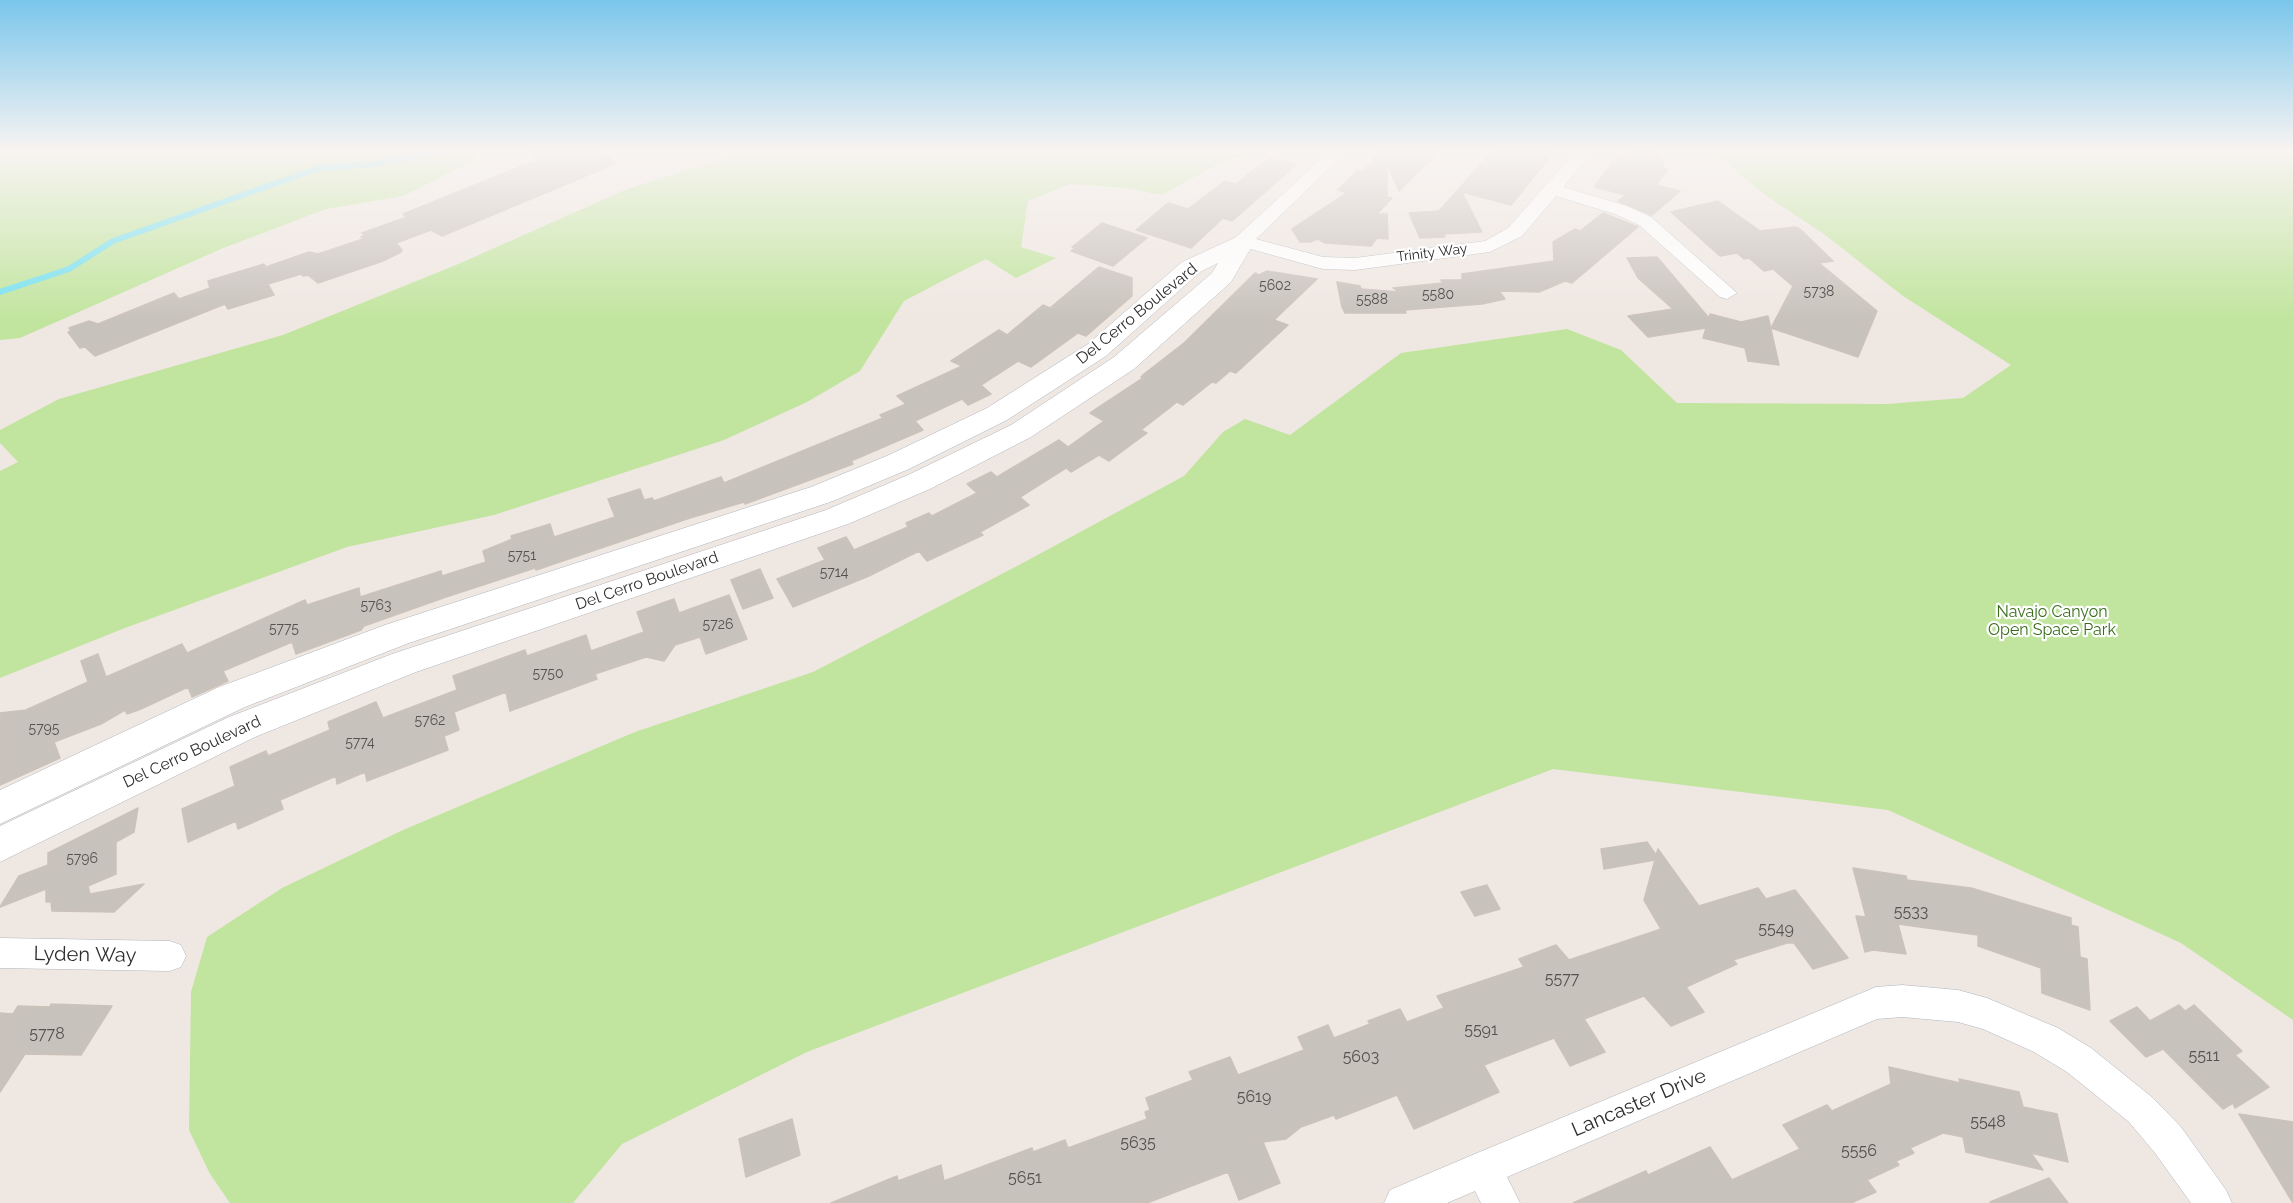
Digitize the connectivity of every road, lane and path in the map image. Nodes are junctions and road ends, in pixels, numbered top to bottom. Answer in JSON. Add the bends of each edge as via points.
{"nodes":[{"id":1,"x":1278,"y":208,"type":"edge"},
{"id":2,"x":1536,"y":208,"type":"edge"},
{"id":3,"x":1615,"y":208,"type":"edge"},
{"id":4,"x":1243,"y":241,"type":"junction"},
{"id":5,"x":1727,"y":293,"type":"dead end"},
{"id":6,"x":0,"y":808,"type":"edge"},
{"id":7,"x":0,"y":845,"type":"edge"},
{"id":8,"x":0,"y":953,"type":"edge"},
{"id":9,"x":170,"y":956,"type":"dead end"},
{"id":10,"x":1483,"y":1169,"type":"junction"},
{"id":11,"x":1402,"y":1203,"type":"edge"},
{"id":12,"x":1501,"y":1203,"type":"edge"},
{"id":13,"x":2213,"y":1203,"type":"edge"}],
"edges":[{"from":1,"to":4,"type":"street","name":"Del Cerro Boulevard"},
{"from":2,"to":4,"type":"street","name":"Trinity Way","via":[[1515,232],[1490,246],[1355,264],[1323,262]]},
{"from":3,"to":5,"type":"street","via":[[1645,221]]},
{"from":4,"to":6,"type":"street","name":"Del Cerro Boulevard","via":[[1191,267],[1087,356],[997,414],[899,462],[822,494],[397,634],[232,697]]},
{"from":4,"to":7,"type":"street","name":"Del Cerro Boulevard","via":[[1222,277],[1124,363],[1021,431],[919,482],[837,517],[404,663],[242,727]]},
{"from":8,"to":9,"type":"street","name":"Lyden Way"},
{"from":10,"to":11,"type":"street","name":"Lancaster Drive"},
{"from":10,"to":12,"type":"street"},
{"from":10,"to":13,"type":"street","name":"Lancaster Drive","via":[[1876,1004],[1920,1001],[1958,1006],[2006,1021],[2079,1059],[2140,1110],[2168,1140]]}]}
